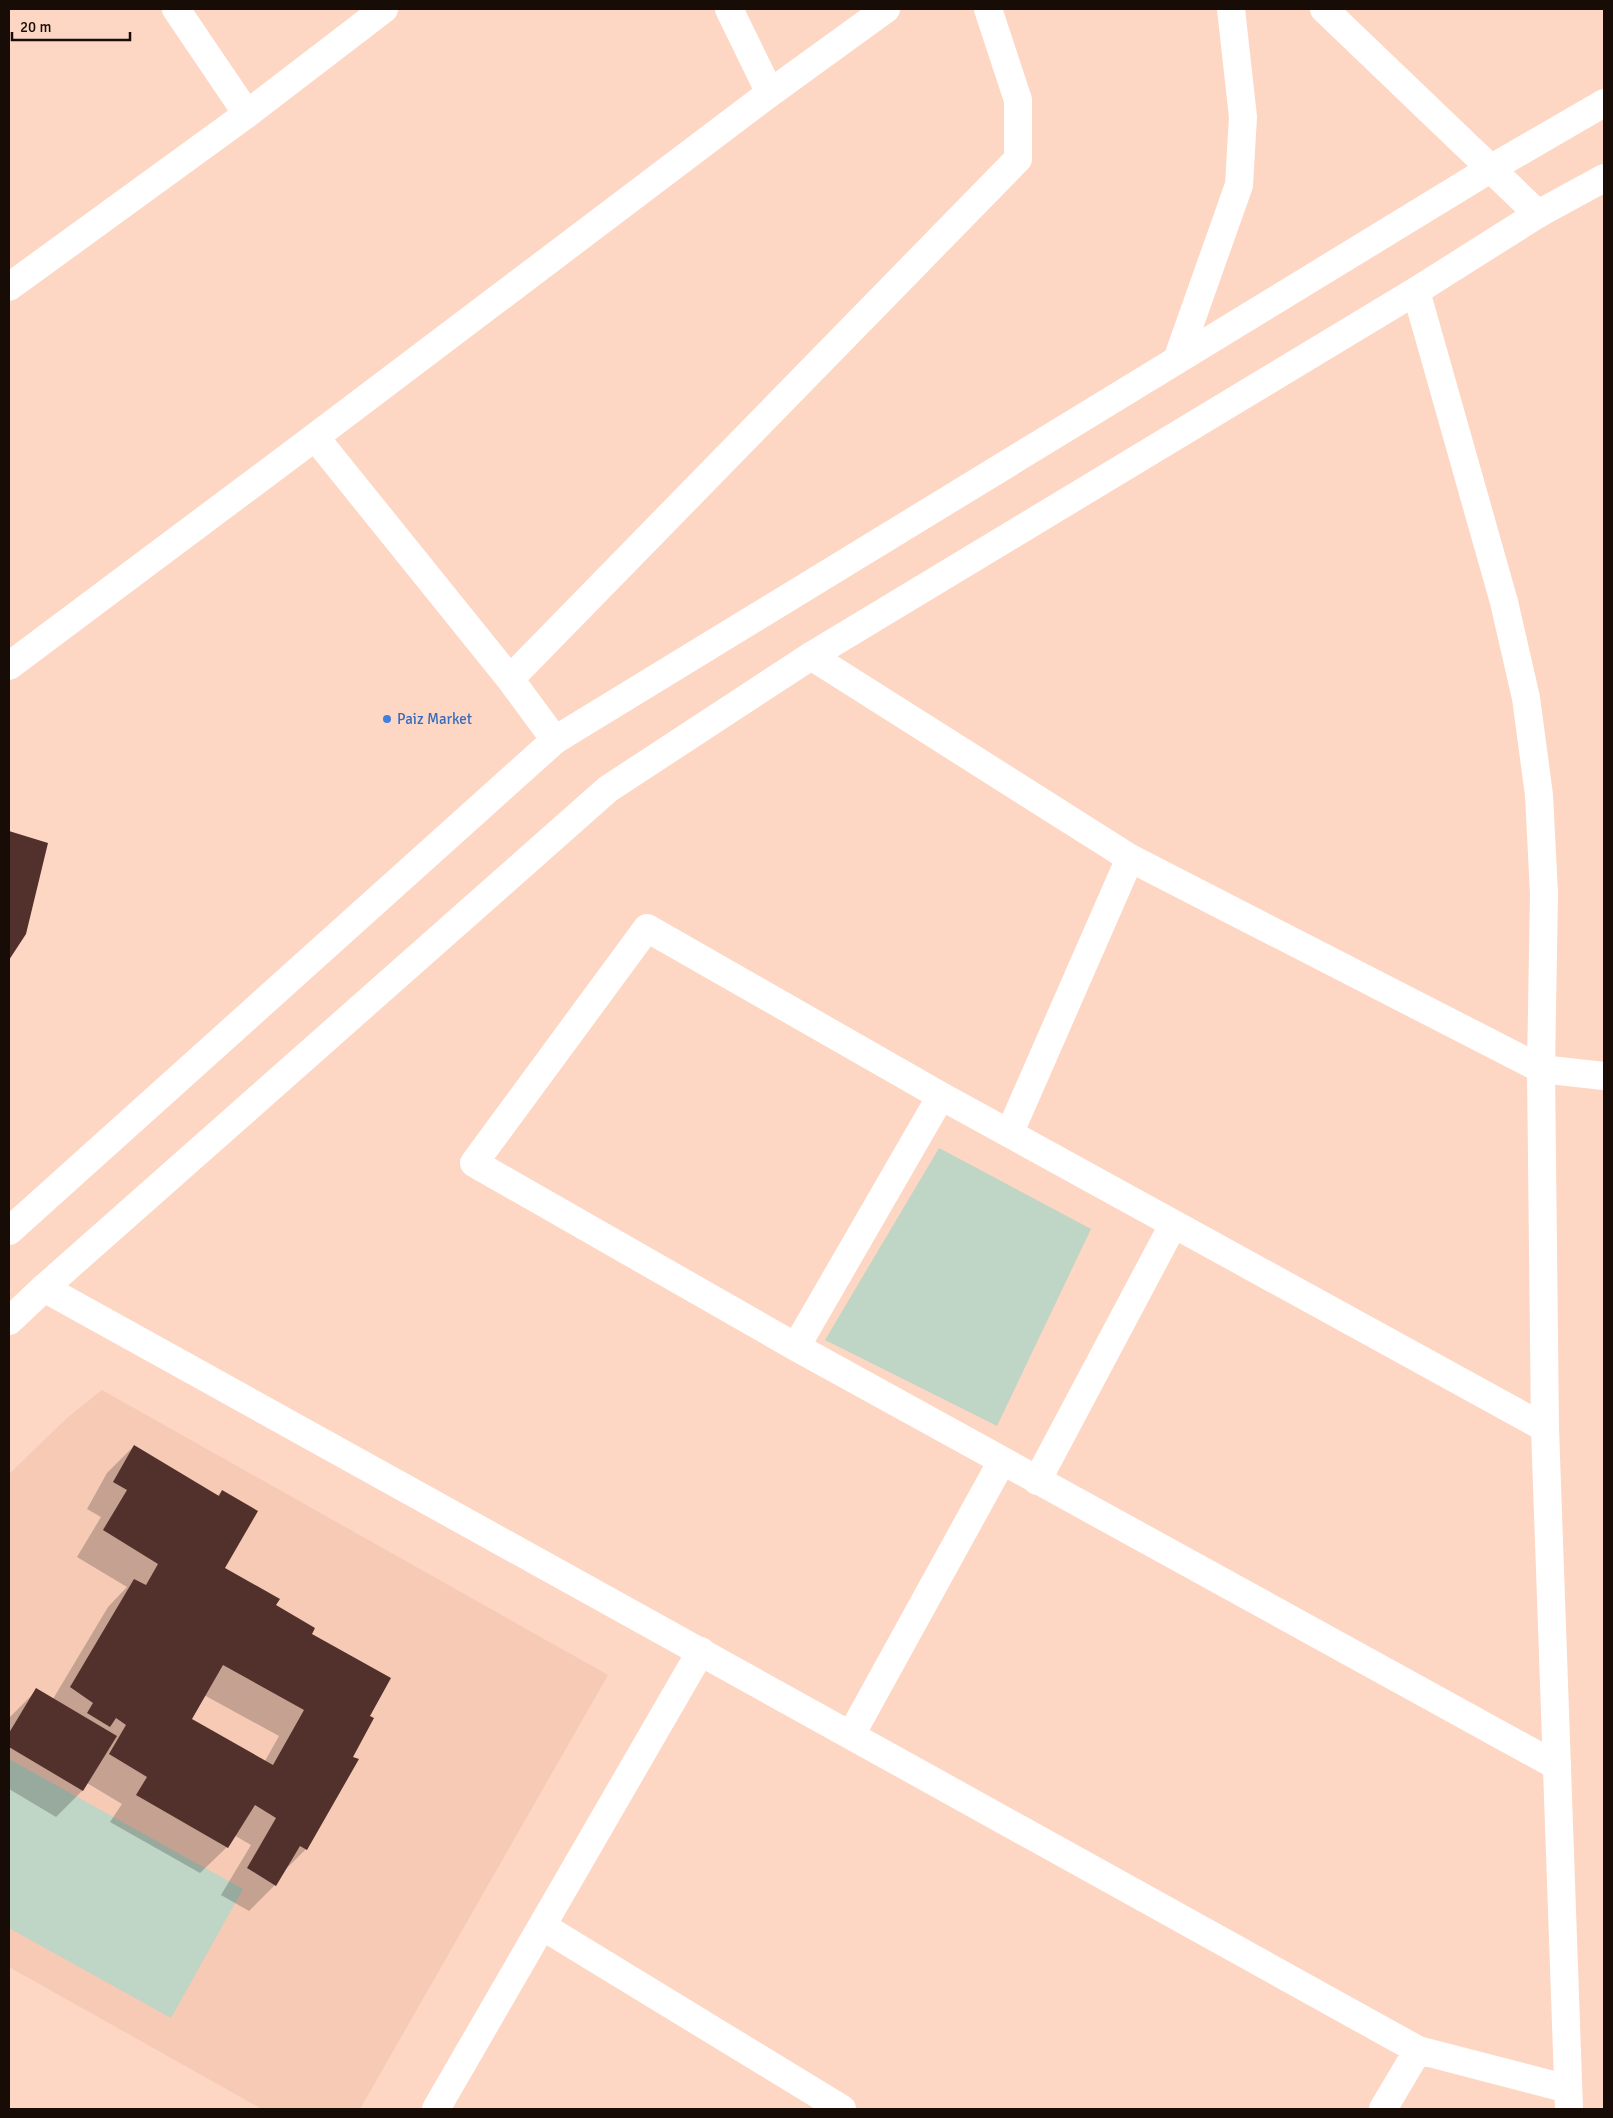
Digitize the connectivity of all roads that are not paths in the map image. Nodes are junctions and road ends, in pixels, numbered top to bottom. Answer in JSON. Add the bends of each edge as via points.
{"nodes":[{"id":1,"x":176,"y":9,"type":"edge"},
{"id":2,"x":384,"y":9,"type":"edge"},
{"id":3,"x":729,"y":9,"type":"edge"},
{"id":4,"x":886,"y":9,"type":"edge"},
{"id":5,"x":988,"y":9,"type":"edge"},
{"id":6,"x":1231,"y":9,"type":"edge"},
{"id":7,"x":1324,"y":9,"type":"edge"},
{"id":8,"x":770,"y":93,"type":"junction"},
{"id":9,"x":1604,"y":103,"type":"edge"},
{"id":10,"x":247,"y":114,"type":"junction"},
{"id":11,"x":1490,"y":169,"type":"junction"},
{"id":12,"x":1604,"y":178,"type":"edge"},
{"id":13,"x":1538,"y":214,"type":"junction"},
{"id":14,"x":9,"y":287,"type":"edge"},
{"id":15,"x":1416,"y":291,"type":"junction"},
{"id":16,"x":1177,"y":360,"type":"junction"},
{"id":17,"x":315,"y":438,"type":"junction"},
{"id":18,"x":812,"y":656,"type":"junction"},
{"id":19,"x":9,"y":666,"type":"edge"},
{"id":20,"x":510,"y":679,"type":"junction"},
{"id":21,"x":555,"y":740,"type":"junction"},
{"id":22,"x":1130,"y":858,"type":"junction"},
{"id":23,"x":1541,"y":1069,"type":"junction"},
{"id":24,"x":1604,"y":1076,"type":"edge"},
{"id":25,"x":941,"y":1096,"type":"junction"},
{"id":26,"x":1010,"y":1132,"type":"junction"},
{"id":27,"x":1173,"y":1225,"type":"junction"},
{"id":28,"x":9,"y":1231,"type":"edge"},
{"id":29,"x":44,"y":1288,"type":"junction"},
{"id":30,"x":9,"y":1321,"type":"edge"},
{"id":31,"x":796,"y":1347,"type":"junction"},
{"id":32,"x":1545,"y":1428,"type":"junction"},
{"id":33,"x":1002,"y":1461,"type":"junction"},
{"id":34,"x":1036,"y":1481,"type":"junction"},
{"id":35,"x":701,"y":1651,"type":"junction"},
{"id":36,"x":850,"y":1734,"type":"junction"},
{"id":37,"x":1557,"y":1766,"type":"junction"},
{"id":38,"x":542,"y":1926,"type":"junction"},
{"id":39,"x":1418,"y":2050,"type":"junction"},
{"id":40,"x":1569,"y":2099,"type":"edge"},
{"id":41,"x":436,"y":2109,"type":"edge"},
{"id":42,"x":842,"y":2109,"type":"edge"},
{"id":43,"x":1383,"y":2109,"type":"edge"}],
"edges":[{"from":1,"to":10,"type":"street"},
{"from":2,"to":10,"type":"street"},
{"from":3,"to":8,"type":"street"},
{"from":4,"to":8,"type":"street"},
{"from":5,"to":20,"type":"street","via":[[1018,100],[1018,159]]},
{"from":6,"to":16,"type":"street","via":[[1243,117],[1239,185]]},
{"from":7,"to":11,"type":"street"},
{"from":8,"to":17,"type":"street"},
{"from":9,"to":11,"type":"street"},
{"from":10,"to":14,"type":"street"},
{"from":11,"to":13,"type":"street"},
{"from":11,"to":16,"type":"street"},
{"from":12,"to":13,"type":"street"},
{"from":13,"to":15,"type":"street"},
{"from":15,"to":18,"type":"street"},
{"from":15,"to":23,"type":"street","via":[[1504,602],[1526,698],[1539,796],[1544,893]]},
{"from":16,"to":21,"type":"street"},
{"from":17,"to":19,"type":"street"},
{"from":17,"to":20,"type":"street"},
{"from":18,"to":22,"type":"street"},
{"from":18,"to":29,"type":"street","via":[[608,789]]},
{"from":20,"to":21,"type":"street"},
{"from":21,"to":28,"type":"street"},
{"from":22,"to":23,"type":"street"},
{"from":22,"to":26,"type":"street"},
{"from":23,"to":24,"type":"street"},
{"from":23,"to":32,"type":"street"},
{"from":25,"to":26,"type":"street"},
{"from":25,"to":31,"type":"street"},
{"from":25,"to":31,"type":"street","via":[[647,928],[474,1163]]},
{"from":26,"to":27,"type":"street"},
{"from":27,"to":32,"type":"street"},
{"from":27,"to":34,"type":"street"},
{"from":29,"to":30,"type":"street"},
{"from":29,"to":35,"type":"street"},
{"from":31,"to":33,"type":"street"},
{"from":32,"to":37,"type":"street"},
{"from":33,"to":34,"type":"street"},
{"from":33,"to":36,"type":"street"},
{"from":34,"to":37,"type":"street"},
{"from":35,"to":36,"type":"street"},
{"from":35,"to":38,"type":"street"},
{"from":36,"to":39,"type":"street"},
{"from":37,"to":40,"type":"street"},
{"from":38,"to":41,"type":"street"},
{"from":38,"to":42,"type":"street"},
{"from":39,"to":40,"type":"street"},
{"from":39,"to":43,"type":"street"}]}
